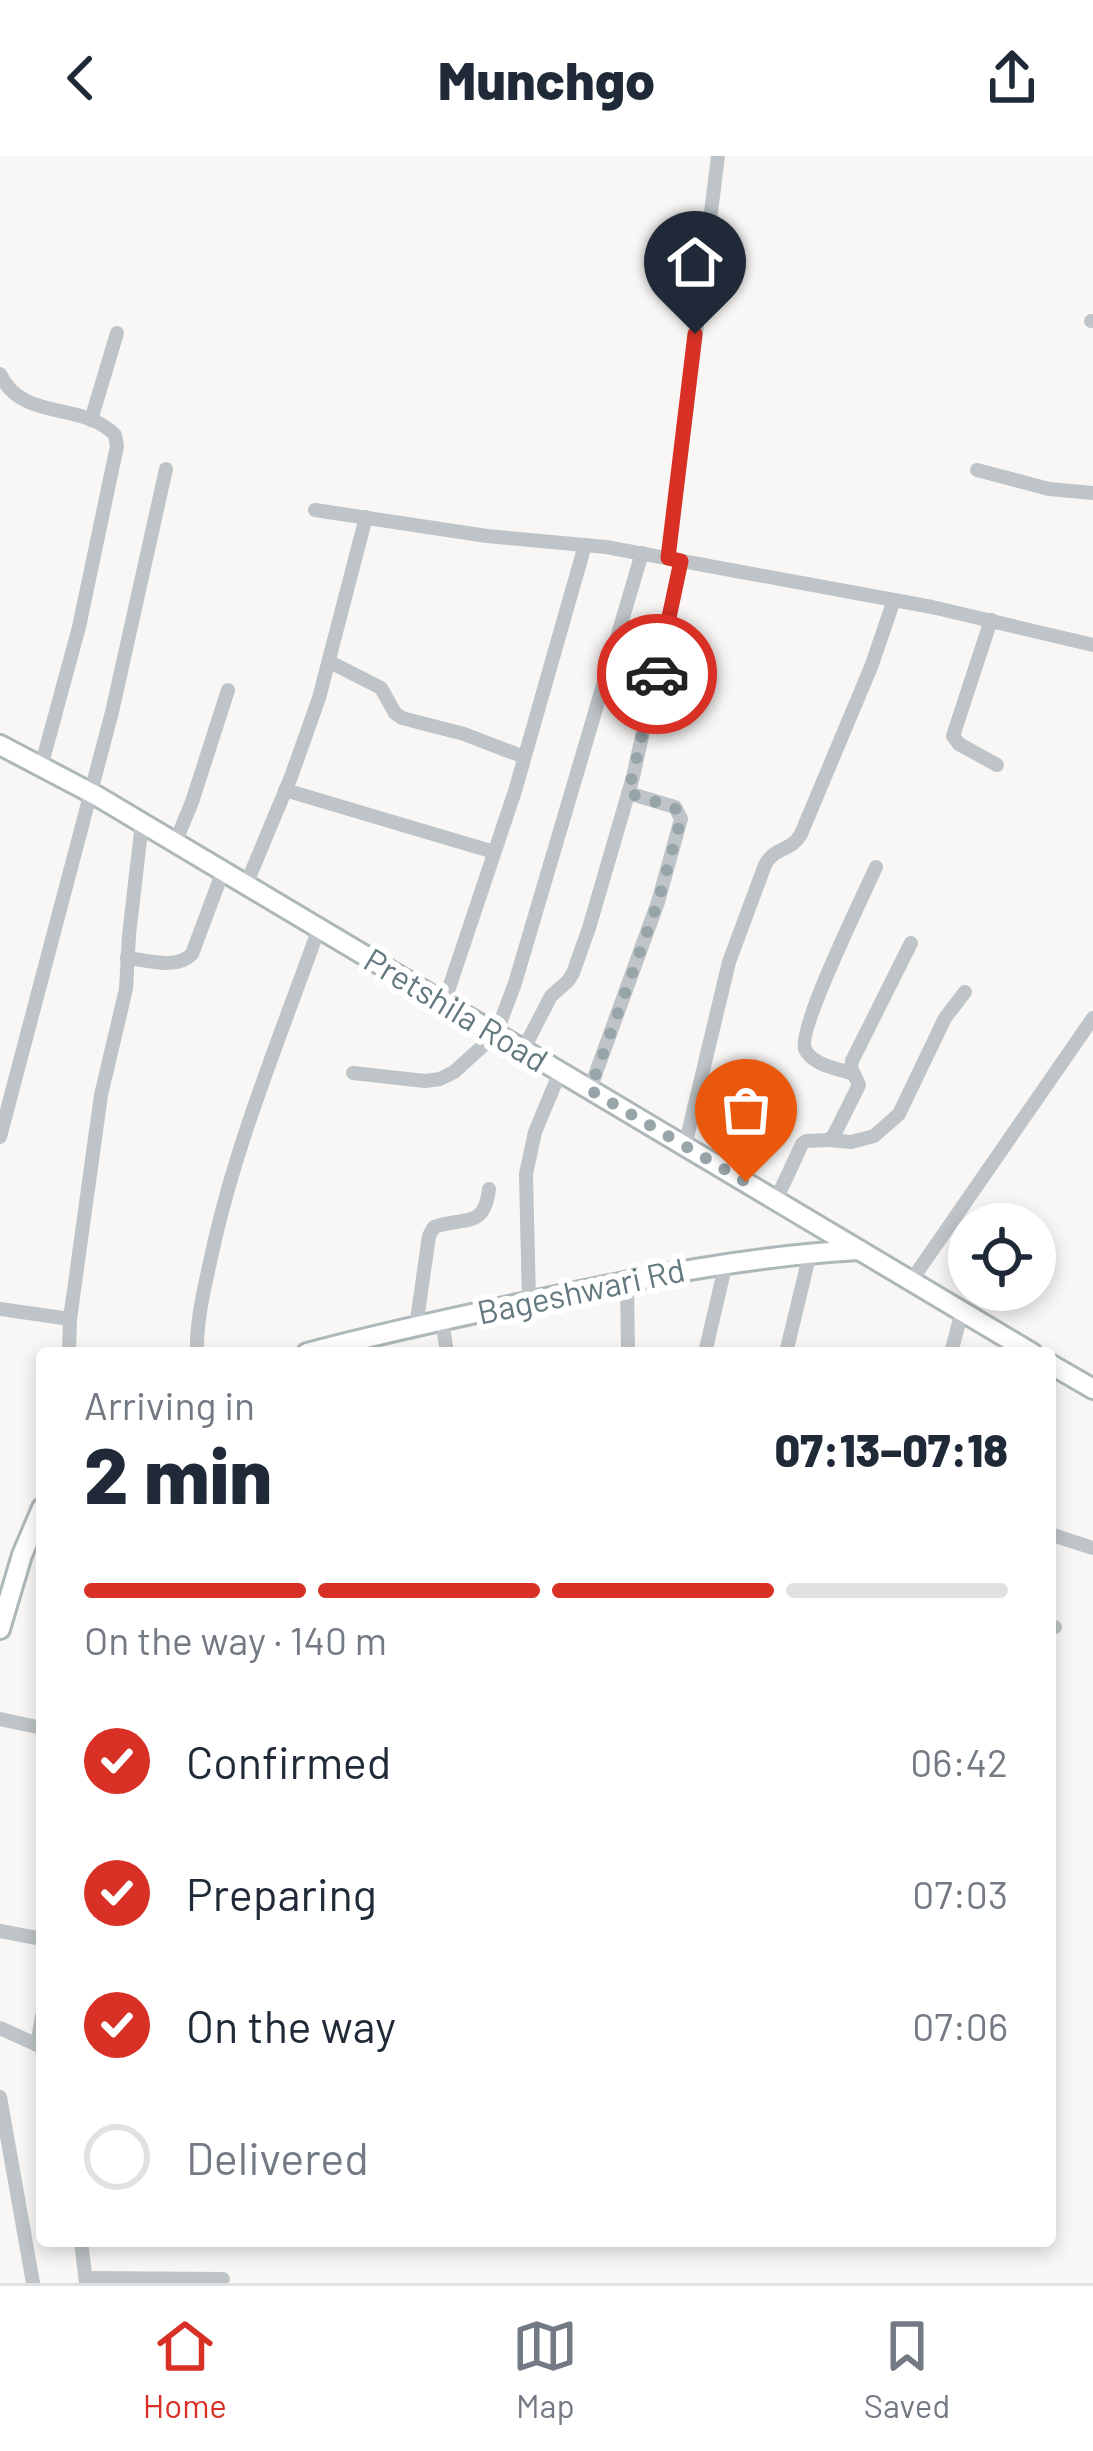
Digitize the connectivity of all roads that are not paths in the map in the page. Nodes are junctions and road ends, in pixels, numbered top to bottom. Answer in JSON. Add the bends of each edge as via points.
{"nodes":[{"id":1,"x":718,"y":156,"type":"edge"},
{"id":2,"x":117,"y":333,"type":"dead end"},
{"id":3,"x":2,"y":381,"type":"edge"},
{"id":4,"x":92,"y":420,"type":"junction"},
{"id":5,"x":166,"y":469,"type":"dead end"},
{"id":6,"x":976,"y":470,"type":"dead end"},
{"id":7,"x":1093,"y":493,"type":"edge"},
{"id":8,"x":315,"y":510,"type":"dead end"},
{"id":9,"x":366,"y":518,"type":"junction"},
{"id":10,"x":585,"y":545,"type":"junction"},
{"id":11,"x":642,"y":553,"type":"junction"},
{"id":12,"x":674,"y":560,"type":"junction"},
{"id":13,"x":894,"y":600,"type":"junction"},
{"id":14,"x":991,"y":620,"type":"junction"},
{"id":15,"x":1093,"y":645,"type":"edge"},
{"id":16,"x":329,"y":662,"type":"junction"},
{"id":17,"x":228,"y":690,"type":"dead end"},
{"id":18,"x":1,"y":752,"type":"edge"},
{"id":19,"x":524,"y":757,"type":"junction"},
{"id":20,"x":997,"y":765,"type":"dead end"},
{"id":21,"x":41,"y":767,"type":"junction"},
{"id":22,"x":285,"y":790,"type":"junction"},
{"id":23,"x":628,"y":793,"type":"junction"},
{"id":24,"x":92,"y":794,"type":"junction"},
{"id":25,"x":142,"y":823,"type":"junction"},
{"id":26,"x":175,"y":843,"type":"junction"},
{"id":27,"x":494,"y":852,"type":"junction"},
{"id":28,"x":876,"y":867,"type":"dead end"},
{"id":29,"x":223,"y":872,"type":"junction"},
{"id":30,"x":246,"y":885,"type":"junction"},
{"id":31,"x":319,"y":928,"type":"junction"},
{"id":32,"x":911,"y":943,"type":"dead end"},
{"id":33,"x":128,"y":958,"type":"junction"},
{"id":34,"x":965,"y":992,"type":"dead end"},
{"id":35,"x":444,"y":1003,"type":"junction"},
{"id":36,"x":1093,"y":1018,"type":"edge"},
{"id":37,"x":496,"y":1034,"type":"junction"},
{"id":38,"x":523,"y":1050,"type":"junction"},
{"id":39,"x":560,"y":1072,"type":"junction"},
{"id":40,"x":353,"y":1073,"type":"dead end"},
{"id":41,"x":854,"y":1074,"type":"junction"},
{"id":42,"x":590,"y":1090,"type":"junction"},
{"id":43,"x":0,"y":1136,"type":"edge"},
{"id":44,"x":829,"y":1140,"type":"junction"},
{"id":45,"x":685,"y":1146,"type":"junction"},
{"id":46,"x":489,"y":1189,"type":"dead end"},
{"id":47,"x":776,"y":1200,"type":"junction"},
{"id":48,"x":859,"y":1250,"type":"junction"},
{"id":49,"x":810,"y":1252,"type":"junction"},
{"id":50,"x":726,"y":1262,"type":"junction"},
{"id":51,"x":627,"y":1281,"type":"junction"},
{"id":52,"x":911,"y":1281,"type":"junction"},
{"id":53,"x":529,"y":1302,"type":"junction"},
{"id":54,"x":948,"y":1303,"type":"edge"},
{"id":55,"x":0,"y":1309,"type":"edge"},
{"id":56,"x":962,"y":1311,"type":"joint"},
{"id":57,"x":70,"y":1319,"type":"junction"},
{"id":58,"x":442,"y":1320,"type":"junction"},
{"id":59,"x":416,"y":1327,"type":"junction"},
{"id":60,"x":70,"y":1347,"type":"edge"},
{"id":61,"x":197,"y":1347,"type":"edge"},
{"id":62,"x":332,"y":1347,"type":"edge"},
{"id":63,"x":446,"y":1347,"type":"edge"},
{"id":64,"x":628,"y":1347,"type":"edge"},
{"id":65,"x":706,"y":1347,"type":"edge"},
{"id":66,"x":787,"y":1347,"type":"edge"},
{"id":67,"x":953,"y":1347,"type":"edge"},
{"id":68,"x":1016,"y":1347,"type":"edge"},
{"id":69,"x":1056,"y":1367,"type":"edge"},
{"id":70,"x":1093,"y":1389,"type":"edge"},
{"id":71,"x":36,"y":1522,"type":"edge"},
{"id":72,"x":1056,"y":1536,"type":"edge"},
{"id":73,"x":1093,"y":1548,"type":"edge"},
{"id":74,"x":0,"y":1629,"type":"edge"},
{"id":75,"x":0,"y":1719,"type":"edge"},
{"id":76,"x":36,"y":1727,"type":"edge"},
{"id":77,"x":0,"y":1931,"type":"edge"},
{"id":78,"x":36,"y":1938,"type":"edge"},
{"id":79,"x":0,"y":2028,"type":"edge"},
{"id":80,"x":36,"y":2045,"type":"edge"},
{"id":81,"x":0,"y":2097,"type":"edge"},
{"id":82,"x":82,"y":2247,"type":"edge"},
{"id":83,"x":223,"y":2279,"type":"dead end"},
{"id":84,"x":86,"y":2280,"type":"edge"},
{"id":85,"x":124,"y":2281,"type":"edge"},
{"id":86,"x":33,"y":2283,"type":"edge"}],
"edges":[{"from":1,"to":12,"type":"street"},
{"from":2,"to":4,"type":"street"},
{"from":3,"to":4,"type":"street","via":[[20,400]]},
{"from":4,"to":21,"type":"street","via":[[115,435],[116,456]]},
{"from":5,"to":24,"type":"street"},
{"from":6,"to":7,"type":"street"},
{"from":8,"to":9,"type":"street"},
{"from":9,"to":10,"type":"street"},
{"from":9,"to":16,"type":"street"},
{"from":10,"to":11,"type":"street"},
{"from":10,"to":19,"type":"street"},
{"from":11,"to":12,"type":"street"},
{"from":11,"to":37,"type":"street"},
{"from":12,"to":13,"type":"street"},
{"from":12,"to":23,"type":"street"},
{"from":13,"to":14,"type":"street"},
{"from":13,"to":45,"type":"street","via":[[801,834],[765,865],[729,962]]},
{"from":14,"to":15,"type":"street"},
{"from":14,"to":20,"type":"street","via":[[953,736]]},
{"from":16,"to":19,"type":"street","via":[[381,688],[401,718]]},
{"from":16,"to":22,"type":"street"},
{"from":17,"to":26,"type":"street"},
{"from":18,"to":21,"type":"street","name":"Pretshila Road"},
{"from":19,"to":27,"type":"street"},
{"from":21,"to":24,"type":"street","name":"Pretshila Road"},
{"from":22,"to":27,"type":"street"},
{"from":22,"to":30,"type":"street"},
{"from":23,"to":38,"type":"street","via":[[573,973]]},
{"from":23,"to":42,"type":"street","via":[[675,808],[681,819]]},
{"from":24,"to":25,"type":"street","name":"Pretshila Road"},
{"from":24,"to":43,"type":"street"},
{"from":25,"to":26,"type":"street","name":"Pretshila Road"},
{"from":25,"to":33,"type":"street"},
{"from":26,"to":29,"type":"street","name":"Pretshila Road"},
{"from":27,"to":35,"type":"street"},
{"from":28,"to":41,"type":"street","via":[[804,1041],[808,1055]]},
{"from":29,"to":30,"type":"street","name":"Pretshila Road"},
{"from":29,"to":33,"type":"street","via":[[192,954],[174,963]]},
{"from":30,"to":31,"type":"street","name":"Pretshila Road"},
{"from":31,"to":35,"type":"street","name":"Pretshila Road"},
{"from":31,"to":61,"type":"street","via":[[221,1212]]},
{"from":32,"to":41,"type":"street","via":[[852,1061]]},
{"from":33,"to":57,"type":"street"},
{"from":34,"to":44,"type":"street","via":[[899,1114],[858,1142]]},
{"from":35,"to":37,"type":"street","name":"Pretshila Road"},
{"from":36,"to":52,"type":"street"},
{"from":37,"to":38,"type":"street","name":"Pretshila Road"},
{"from":37,"to":40,"type":"street","via":[[440,1078]]},
{"from":38,"to":39,"type":"street","name":"Pretshila Road"},
{"from":39,"to":42,"type":"street","name":"Pretshila Road"},
{"from":39,"to":53,"type":"street","via":[[526,1174]]},
{"from":41,"to":44,"type":"street","via":[[860,1085]]},
{"from":42,"to":45,"type":"street","name":"Pretshila Road"},
{"from":44,"to":47,"type":"street","via":[[802,1144]]},
{"from":45,"to":47,"type":"street","name":"Pretshila Road"},
{"from":46,"to":59,"type":"street","via":[[482,1215],[434,1227],[429,1236]]},
{"from":47,"to":48,"type":"street","name":"Pretshila Road"},
{"from":48,"to":49,"type":"street","name":"Bageshwari Rd"},
{"from":48,"to":52,"type":"street","name":"Pretshila Road"},
{"from":49,"to":50,"type":"street","name":"Bageshwari Rd"},
{"from":49,"to":66,"type":"street"},
{"from":50,"to":51,"type":"street","name":"Bageshwari Rd"},
{"from":50,"to":65,"type":"street"},
{"from":51,"to":53,"type":"street","name":"Bageshwari Rd"},
{"from":51,"to":64,"type":"street"},
{"from":52,"to":54,"type":"street","name":"Pretshila Road"},
{"from":53,"to":58,"type":"street","name":"Bageshwari Rd"},
{"from":55,"to":57,"type":"street"},
{"from":56,"to":67,"type":"street"},
{"from":56,"to":68,"type":"street","name":"Pretshila Road"},
{"from":57,"to":60,"type":"street"},
{"from":58,"to":59,"type":"street","name":"Bageshwari Rd"},
{"from":58,"to":63,"type":"street"},
{"from":59,"to":62,"type":"street","name":"Bageshwari Rd"},
{"from":69,"to":70,"type":"street"},
{"from":71,"to":74,"type":"street"},
{"from":72,"to":73,"type":"street"},
{"from":75,"to":76,"type":"street"},
{"from":77,"to":78,"type":"street"},
{"from":79,"to":80,"type":"street"},
{"from":81,"to":86,"type":"street"},
{"from":82,"to":84,"type":"street"},
{"from":83,"to":85,"type":"street"},
{"from":84,"to":85,"type":"street"}]}
